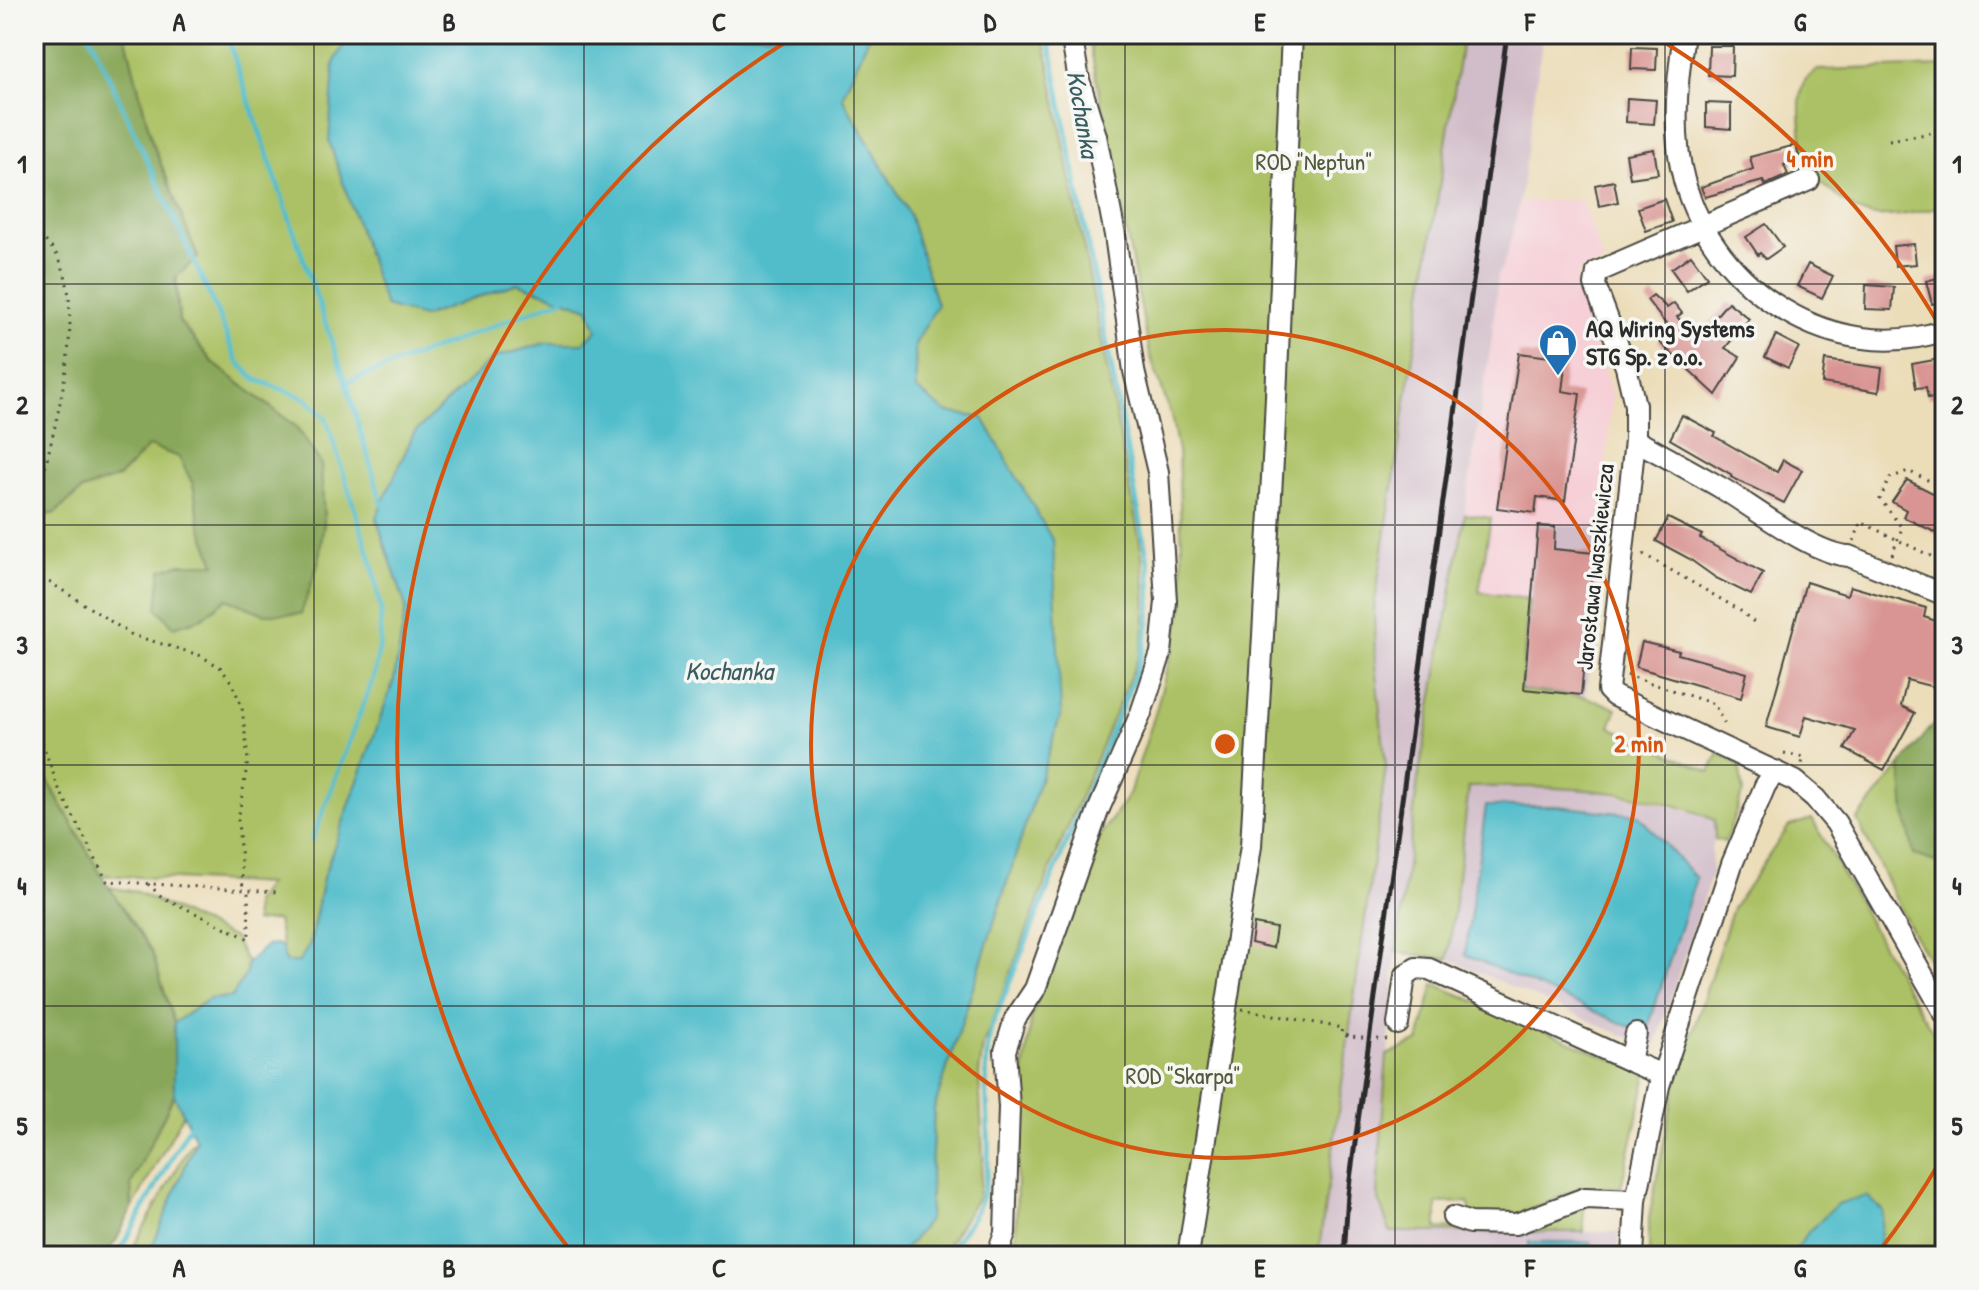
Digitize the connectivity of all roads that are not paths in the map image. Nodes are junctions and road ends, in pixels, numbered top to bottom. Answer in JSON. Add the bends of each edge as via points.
{"nodes":[{"id":1,"x":1071,"y":34,"type":"edge"},
{"id":2,"x":1292,"y":34,"type":"edge"},
{"id":3,"x":1684,"y":34,"type":"edge"},
{"id":4,"x":1809,"y":180,"type":"dead end"},
{"id":5,"x":1702,"y":226,"type":"junction"},
{"id":6,"x":1945,"y":330,"type":"edge"},
{"id":7,"x":1635,"y":440,"type":"junction"},
{"id":8,"x":1945,"y":595,"type":"edge"},
{"id":9,"x":1776,"y":762,"type":"junction"},
{"id":10,"x":1945,"y":1014,"type":"edge"},
{"id":11,"x":1398,"y":1024,"type":"road end"},
{"id":12,"x":1636,"y":1034,"type":"dead end"},
{"id":13,"x":1630,"y":1061,"type":"junction"},
{"id":14,"x":1662,"y":1075,"type":"junction"},
{"id":15,"x":1636,"y":1200,"type":"junction"},
{"id":16,"x":1453,"y":1217,"type":"dead end"},
{"id":17,"x":997,"y":1256,"type":"edge"},
{"id":18,"x":1188,"y":1256,"type":"edge"},
{"id":19,"x":1633,"y":1256,"type":"edge"}],
"edges":[{"from":1,"to":17,"type":"street","via":[[1113,221],[1134,371],[1158,472],[1166,601],[1161,653],[1141,713],[1098,811],[1035,989],[1015,1019],[1005,1051],[1005,1233]]},
{"from":2,"to":18,"type":"street","via":[[1255,799]]},
{"from":3,"to":5,"type":"street","via":[[1678,148]]},
{"from":4,"to":5,"type":"street"},
{"from":5,"to":6,"type":"street","via":[[1743,279],[1806,323],[1875,341]]},
{"from":5,"to":7,"type":"street","name":"Jarosława Iwaszkiewicza","via":[[1597,272],[1595,285],[1635,405]]},
{"from":7,"to":8,"type":"street","via":[[1818,548]]},
{"from":7,"to":9,"type":"street","name":"Jarosława Iwaszkiewicza","via":[[1608,690]]},
{"from":9,"to":10,"type":"street","name":"Jarosława Iwaszkiewicza","via":[[1836,823]]},
{"from":9,"to":14,"type":"street","via":[[1732,864]]},
{"from":11,"to":13,"type":"street","via":[[1405,976],[1416,968],[1429,969]]},
{"from":12,"to":13,"type":"street"},
{"from":13,"to":14,"type":"street"},
{"from":14,"to":15,"type":"street"},
{"from":15,"to":16,"type":"street","via":[[1585,1198],[1516,1224],[1470,1223]]},
{"from":15,"to":19,"type":"street"}]}
